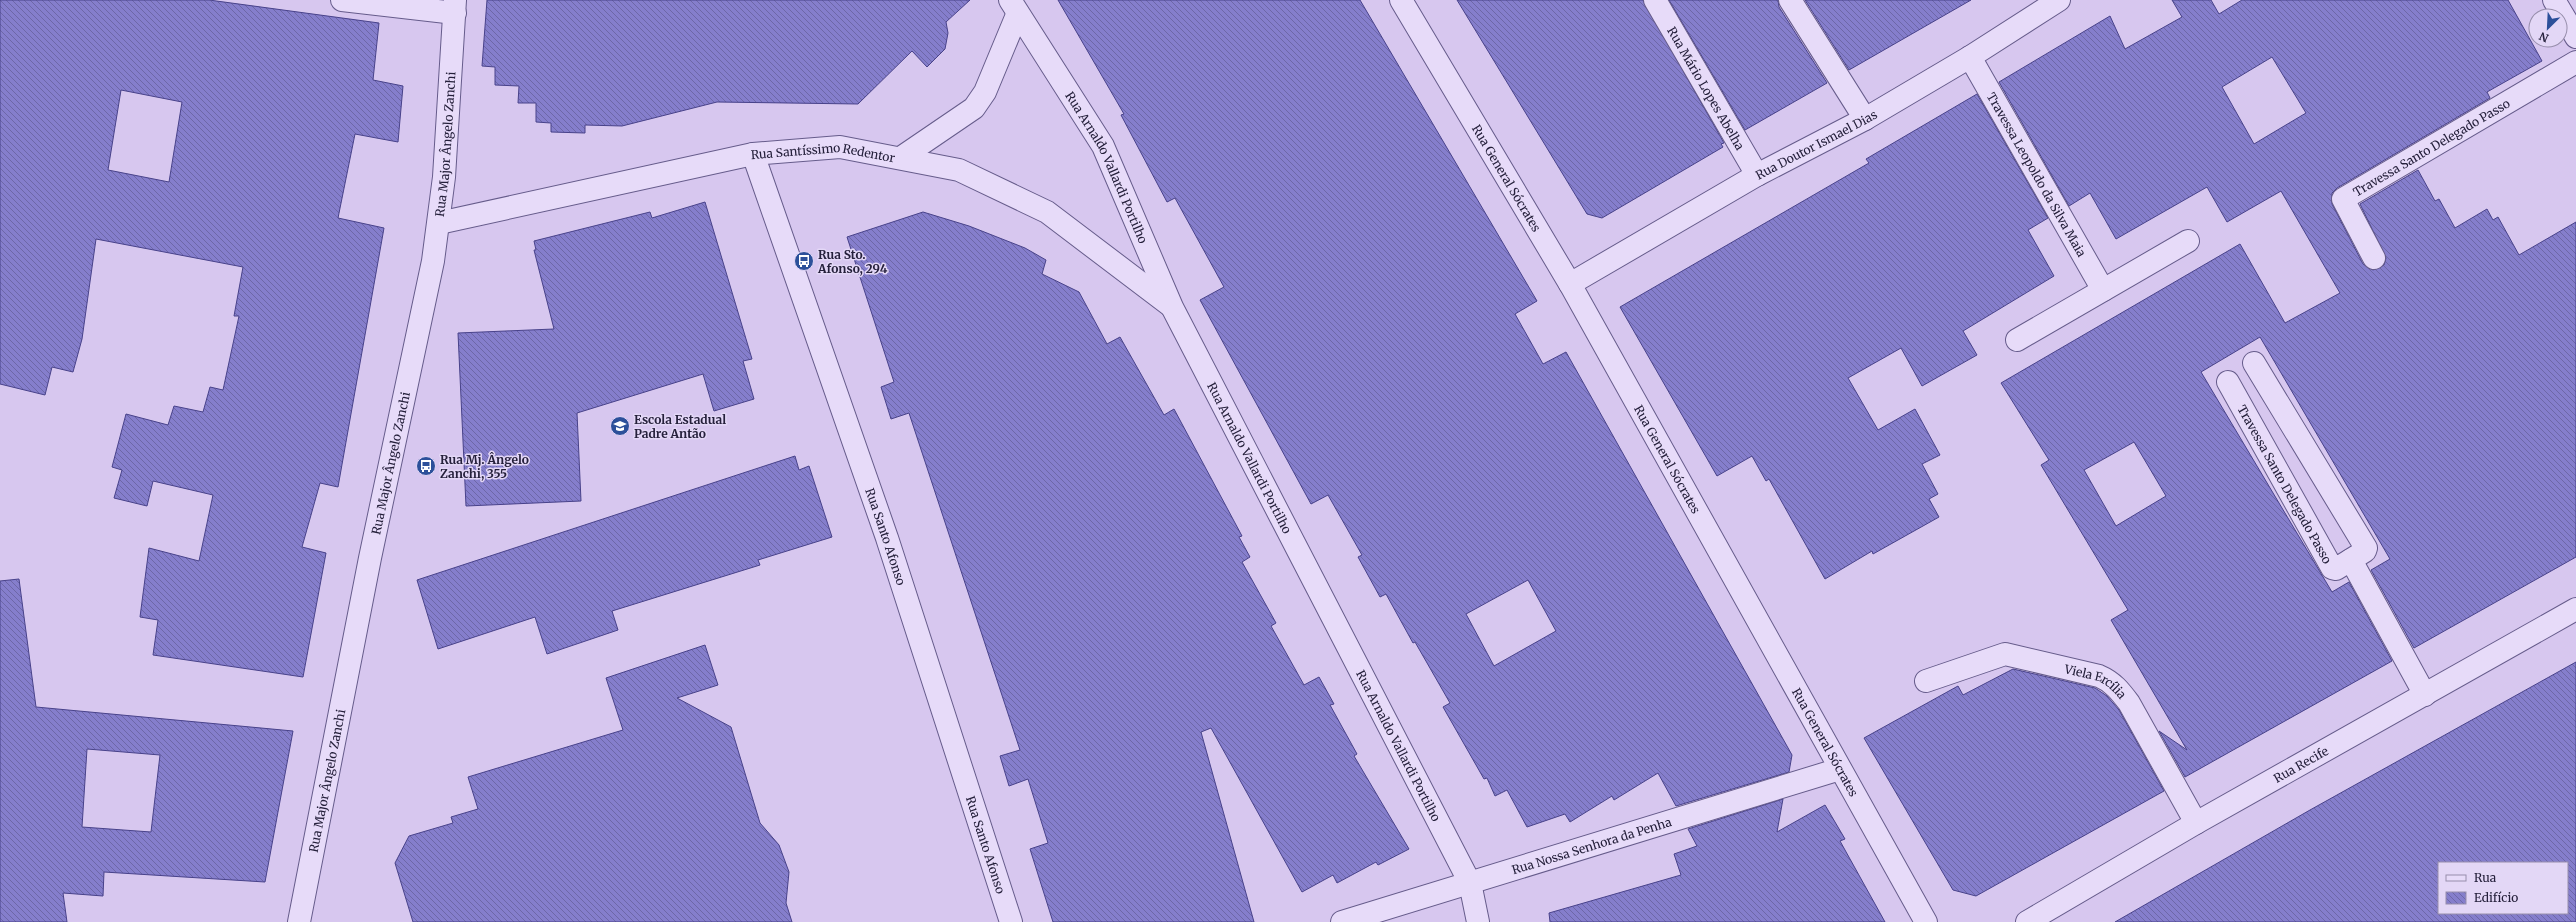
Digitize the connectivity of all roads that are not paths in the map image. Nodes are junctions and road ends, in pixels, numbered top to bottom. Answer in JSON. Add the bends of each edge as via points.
{"nodes":[{"id":1,"x":342,"y":0,"type":"edge"},
{"id":2,"x":1401,"y":0,"type":"edge"},
{"id":3,"x":1655,"y":0,"type":"edge"},
{"id":4,"x":1790,"y":0,"type":"edge"},
{"id":5,"x":2059,"y":0,"type":"edge"},
{"id":6,"x":2554,"y":0,"type":"edge"},
{"id":7,"x":455,"y":6,"type":"edge"},
{"id":8,"x":1014,"y":7,"type":"edge"},
{"id":9,"x":2576,"y":37,"type":"edge"},
{"id":10,"x":1970,"y":57,"type":"junction"},
{"id":11,"x":2576,"y":62,"type":"edge"},
{"id":12,"x":1865,"y":119,"type":"junction"},
{"id":13,"x":753,"y":154,"type":"junction"},
{"id":14,"x":902,"y":157,"type":"junction"},
{"id":15,"x":1757,"y":176,"type":"junction"},
{"id":16,"x":439,"y":223,"type":"junction"},
{"id":17,"x":2188,"y":241,"type":"dead end"},
{"id":18,"x":2374,"y":258,"type":"dead end"},
{"id":19,"x":1570,"y":284,"type":"junction"},
{"id":20,"x":2103,"y":290,"type":"junction"},
{"id":21,"x":1172,"y":307,"type":"junction"},
{"id":22,"x":2017,"y":340,"type":"dead end"},
{"id":23,"x":2254,"y":364,"type":"dead end"},
{"id":24,"x":2228,"y":382,"type":"dead end"},
{"id":25,"x":2351,"y":560,"type":"junction"},
{"id":26,"x":2576,"y":608,"type":"edge"},
{"id":27,"x":1926,"y":681,"type":"dead end"},
{"id":28,"x":2425,"y":695,"type":"junction"},
{"id":29,"x":1840,"y":769,"type":"junction"},
{"id":30,"x":2196,"y":823,"type":"junction"},
{"id":31,"x":1470,"y":883,"type":"junction"},
{"id":32,"x":298,"y":922,"type":"edge"},
{"id":33,"x":1011,"y":922,"type":"edge"},
{"id":34,"x":1342,"y":922,"type":"edge"},
{"id":35,"x":1478,"y":922,"type":"edge"},
{"id":36,"x":1926,"y":922,"type":"edge"},
{"id":37,"x":2027,"y":922,"type":"edge"}],
"edges":[{"from":1,"to":7,"type":"street"},
{"from":2,"to":19,"type":"street","name":"Rua General Sócrates"},
{"from":3,"to":15,"type":"street","name":"Rua Mário Lopes Abelha"},
{"from":4,"to":12,"type":"street"},
{"from":5,"to":10,"type":"street","name":"Rua Doutor Ismael Dias"},
{"from":6,"to":9,"type":"street"},
{"from":7,"to":16,"type":"street","name":"Rua Major Ângelo Zanchi"},
{"from":8,"to":14,"type":"street","via":[[985,92],[974,108]]},
{"from":8,"to":21,"type":"street","name":"Rua Arnaldo Vallardi Portilho","via":[[1103,146]]},
{"from":10,"to":12,"type":"street","name":"Rua Doutor Ismael Dias"},
{"from":10,"to":20,"type":"street","name":"Travessa Leopoldo da Silva Maia"},
{"from":11,"to":18,"type":"street","name":"Travessa Santo Delegado Passo","via":[[2343,199]]},
{"from":12,"to":15,"type":"street","name":"Rua Doutor Ismael Dias"},
{"from":13,"to":14,"type":"street","name":"Rua Santíssimo Redentor","via":[[840,147]]},
{"from":13,"to":16,"type":"street","name":"Rua Santíssimo Redentor"},
{"from":13,"to":33,"type":"street","name":"Rua Santo Afonso","via":[[887,538]]},
{"from":14,"to":21,"type":"street","name":"Rua Santíssimo Redentor","via":[[959,170],[1047,212]]},
{"from":15,"to":19,"type":"street","name":"Rua Doutor Ismael Dias"},
{"from":16,"to":32,"type":"street","name":"Rua Major Ângelo Zanchi"},
{"from":17,"to":20,"type":"street"},
{"from":19,"to":29,"type":"street","name":"Rua General Sócrates"},
{"from":20,"to":22,"type":"street"},
{"from":21,"to":31,"type":"street","name":"Rua Arnaldo Vallardi Portilho"},
{"from":23,"to":25,"type":"street","name":"Travessa Santo Delegado Passo","via":[[2366,548]]},
{"from":24,"to":25,"type":"street","name":"Travessa Santo Delegado Passo","via":[[2332,568],[2336,569]]},
{"from":25,"to":28,"type":"street","name":"Travessa Santo Delegado Passo"},
{"from":26,"to":28,"type":"street","name":"Rua Recife"},
{"from":27,"to":30,"type":"street","name":"Viela Ercília","via":[[2005,654],[2091,674],[2109,681],[2120,690],[2129,704]]},
{"from":28,"to":30,"type":"street","name":"Rua Recife"},
{"from":29,"to":31,"type":"street","name":"Rua Nossa Senhora da Penha"},
{"from":29,"to":36,"type":"street","name":"Rua General Sócrates"},
{"from":30,"to":37,"type":"street","name":"Rua Recife"},
{"from":31,"to":34,"type":"street","name":"Rua Nossa Senhora da Penha"},
{"from":31,"to":35,"type":"street","name":"Rua Arnaldo Vallardi Portilho"}]}
